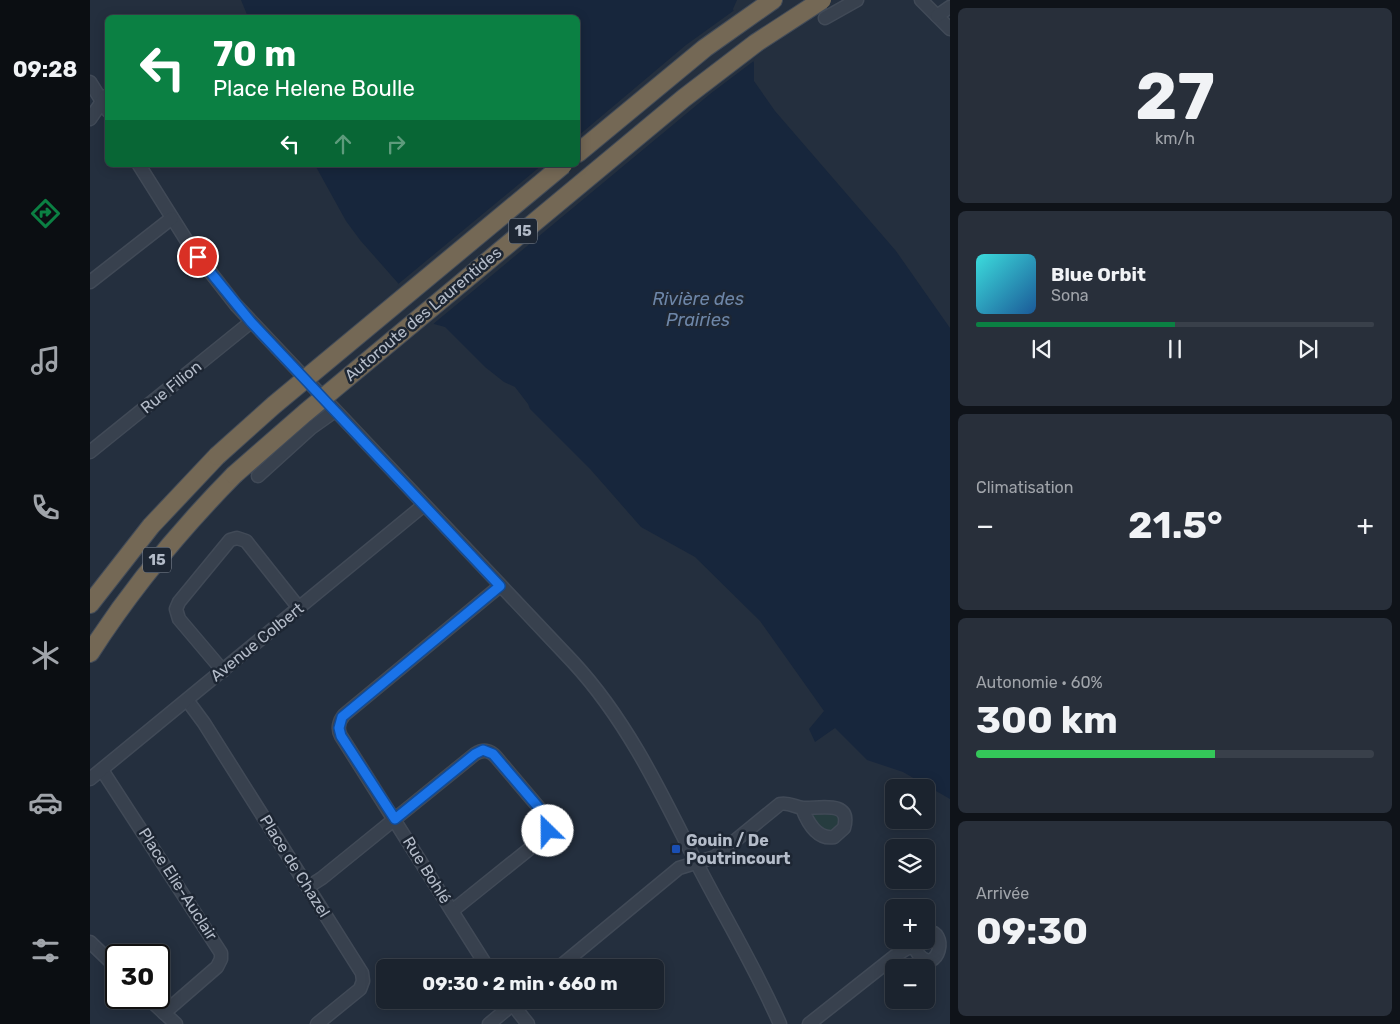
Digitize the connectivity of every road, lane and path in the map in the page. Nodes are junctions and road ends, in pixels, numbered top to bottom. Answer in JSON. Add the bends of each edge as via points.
{"nodes":[{"id":1,"x":773,"y":0,"type":"edge"},
{"id":2,"x":822,"y":0,"type":"edge"},
{"id":3,"x":857,"y":0,"type":"edge"},
{"id":4,"x":921,"y":0,"type":"edge"},
{"id":5,"x":950,"y":7,"type":"edge"},
{"id":6,"x":937,"y":16,"type":"junction"},
{"id":7,"x":825,"y":18,"type":"dead end"},
{"id":8,"x":950,"y":29,"type":"edge"},
{"id":9,"x":90,"y":82,"type":"edge"},
{"id":10,"x":105,"y":101,"type":"edge"},
{"id":11,"x":105,"y":103,"type":"edge"},
{"id":12,"x":90,"y":118,"type":"edge"},
{"id":13,"x":580,"y":151,"type":"edge"},
{"id":14,"x":140,"y":167,"type":"edge"},
{"id":15,"x":561,"y":167,"type":"edge"},
{"id":16,"x":172,"y":218,"type":"junction"},
{"id":17,"x":90,"y":282,"type":"edge"},
{"id":18,"x":251,"y":322,"type":"junction"},
{"id":19,"x":335,"y":411,"type":"junction"},
{"id":20,"x":90,"y":452,"type":"edge"},
{"id":21,"x":258,"y":476,"type":"dead end"},
{"id":22,"x":424,"y":505,"type":"junction"},
{"id":23,"x":500,"y":586,"type":"junction"},
{"id":24,"x":90,"y":604,"type":"edge"},
{"id":25,"x":299,"y":608,"type":"junction"},
{"id":26,"x":90,"y":653,"type":"edge"},
{"id":27,"x":223,"y":671,"type":"junction"},
{"id":28,"x":187,"y":700,"type":"junction"},
{"id":29,"x":102,"y":770,"type":"junction"},
{"id":30,"x":90,"y":779,"type":"edge"},
{"id":31,"x":802,"y":808,"type":"dead end"},
{"id":32,"x":395,"y":819,"type":"junction"},
{"id":33,"x":697,"y":862,"type":"junction"},
{"id":34,"x":308,"y":887,"type":"junction"},
{"id":35,"x":452,"y":911,"type":"junction"},
{"id":36,"x":935,"y":933,"type":"edge"},
{"id":37,"x":90,"y":942,"type":"edge"},
{"id":38,"x":906,"y":949,"type":"edge"},
{"id":39,"x":918,"y":949,"type":"edge"},
{"id":40,"x":105,"y":956,"type":"edge"},
{"id":41,"x":482,"y":959,"type":"edge"},
{"id":42,"x":569,"y":959,"type":"edge"},
{"id":43,"x":160,"y":1009,"type":"edge"},
{"id":44,"x":506,"y":1009,"type":"edge"},
{"id":45,"x":518,"y":1009,"type":"edge"},
{"id":46,"x":164,"y":1013,"type":"junction"},
{"id":47,"x":176,"y":1024,"type":"edge"},
{"id":48,"x":317,"y":1024,"type":"edge"},
{"id":49,"x":490,"y":1024,"type":"edge"},
{"id":50,"x":528,"y":1024,"type":"edge"},
{"id":51,"x":780,"y":1024,"type":"edge"},
{"id":52,"x":809,"y":1024,"type":"edge"}],
"edges":[{"from":1,"to":13,"type":"highway","via":[[705,48]]},
{"from":2,"to":26,"type":"highway","name":"Autoroute des Laurentides","number":"15","bridge":true,"via":[[756,43],[684,98],[234,475],[164,552]]},
{"from":3,"to":7,"type":"street"},
{"from":4,"to":6,"type":"street"},
{"from":5,"to":6,"type":"street"},
{"from":6,"to":8,"type":"street"},
{"from":9,"to":10,"type":"street"},
{"from":11,"to":12,"type":"street"},
{"from":14,"to":16,"type":"street"},
{"from":15,"to":24,"type":"highway","name":"Autoroute des Laurentides","number":"15","bridge":true,"via":[[217,456],[151,526]]},
{"from":16,"to":17,"type":"street"},
{"from":16,"to":18,"type":"street","via":[[214,278]]},
{"from":18,"to":19,"type":"street"},
{"from":18,"to":20,"type":"street","name":"Rue Filion"},
{"from":19,"to":21,"type":"street"},
{"from":19,"to":22,"type":"street"},
{"from":22,"to":23,"type":"street"},
{"from":22,"to":25,"type":"street","name":"Avenue Colbert"},
{"from":23,"to":32,"type":"street","name":"Rue Bohlé","via":[[344,715],[340,722],[340,734]]},
{"from":23,"to":33,"type":"street","via":[[577,666],[610,707]]},
{"from":25,"to":27,"type":"street","name":"Avenue Colbert"},
{"from":25,"to":27,"type":"street","via":[[246,541],[230,540],[176,609],[179,619]]},
{"from":27,"to":28,"type":"street","name":"Avenue Colbert"},
{"from":28,"to":29,"type":"street","name":"Avenue Colbert"},
{"from":28,"to":34,"type":"street","name":"Place de Chazel"},
{"from":29,"to":30,"type":"street","name":"Avenue Colbert"},
{"from":29,"to":46,"type":"street","name":"Place Elie-Auclair","via":[[221,953],[218,968]]},
{"from":31,"to":33,"type":"street","via":[[780,804],[715,857]]},
{"from":32,"to":34,"type":"street"},
{"from":32,"to":35,"type":"street","name":"Rue Bohlé"},
{"from":32,"to":35,"type":"street","via":[[483,750],[493,754],[547,819],[549,828],[543,838]]},
{"from":33,"to":42,"type":"street","via":[[679,868]]},
{"from":33,"to":51,"type":"street"},
{"from":34,"to":48,"type":"street","name":"Place de Chazel","via":[[363,979],[358,991]]},
{"from":35,"to":41,"type":"street","name":"Rue Bohlé"},
{"from":36,"to":39,"type":"street","via":[[944,946],[940,955],[925,959]]},
{"from":37,"to":40,"type":"street"},
{"from":38,"to":52,"type":"street"},
{"from":43,"to":46,"type":"street"},
{"from":44,"to":49,"type":"street"},
{"from":45,"to":50,"type":"street"},
{"from":46,"to":47,"type":"street"}]}
